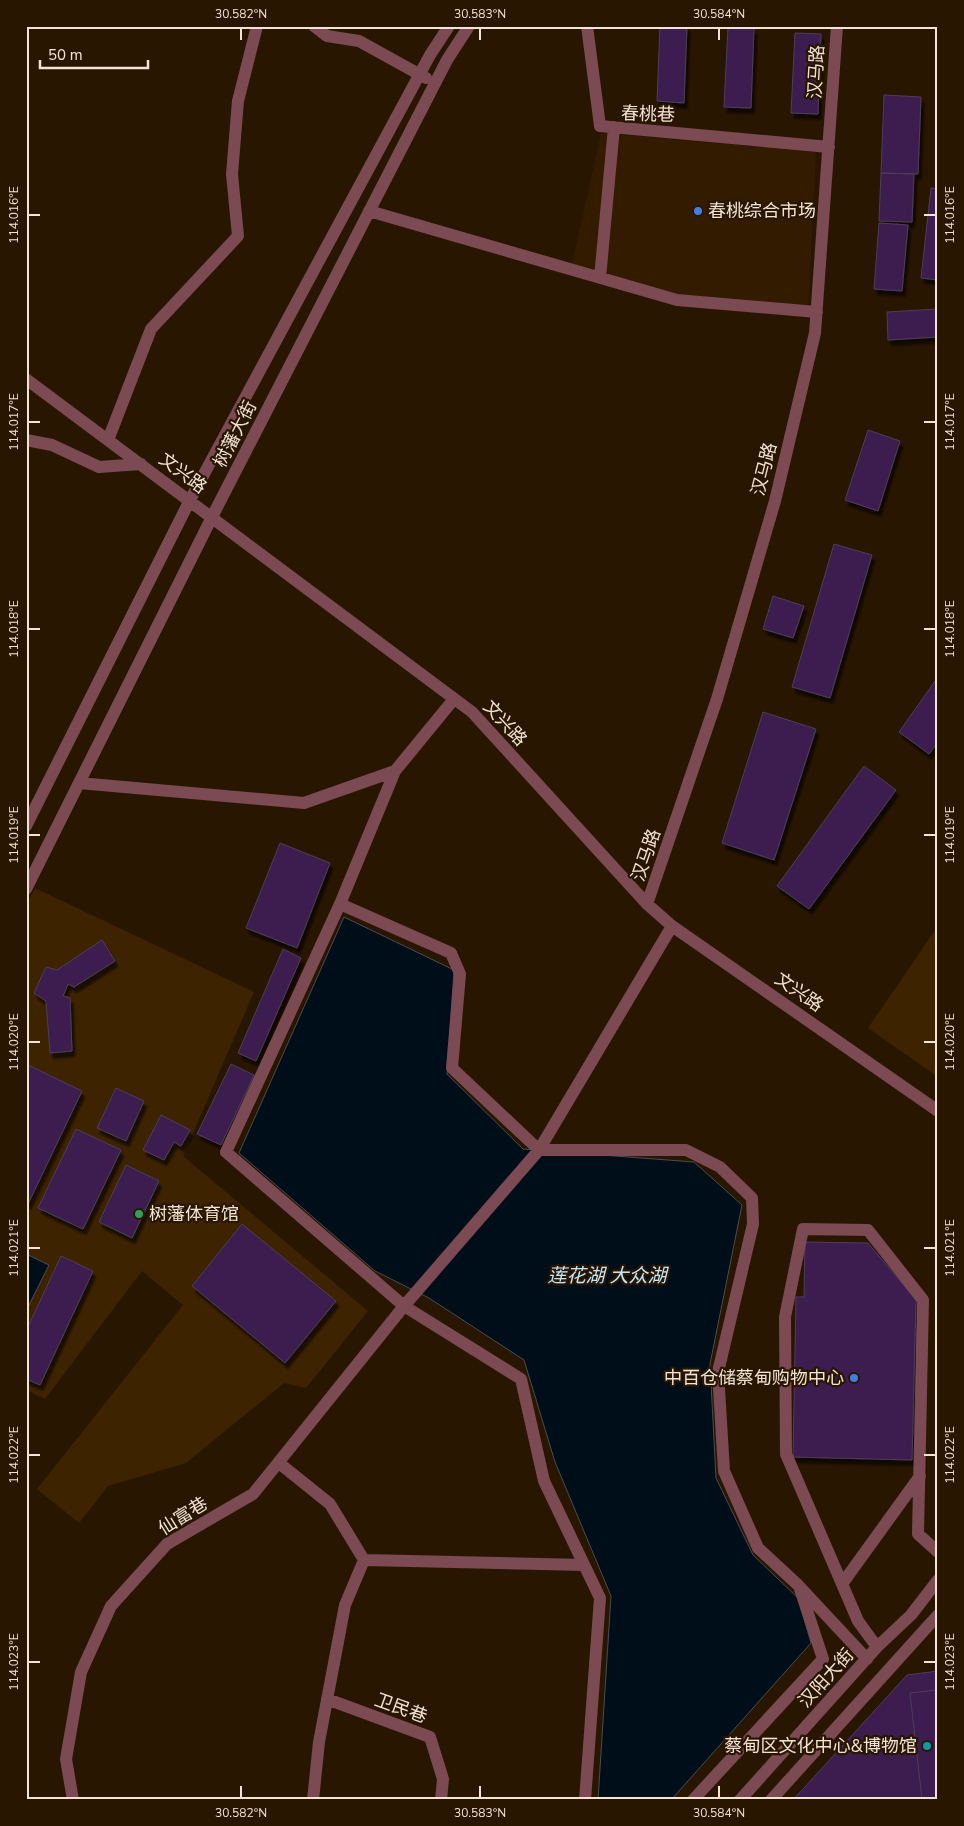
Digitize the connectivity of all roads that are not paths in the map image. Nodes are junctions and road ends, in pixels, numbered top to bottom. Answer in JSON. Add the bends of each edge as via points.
{"nodes":[{"id":1,"x":257,"y":26,"type":"edge"},
{"id":2,"x":314,"y":26,"type":"edge"},
{"id":3,"x":449,"y":26,"type":"edge"},
{"id":4,"x":469,"y":26,"type":"edge"},
{"id":5,"x":587,"y":26,"type":"edge"},
{"id":6,"x":837,"y":26,"type":"edge"},
{"id":7,"x":419,"y":76,"type":"junction"},
{"id":8,"x":436,"y":82,"type":"junction"},
{"id":9,"x":614,"y":127,"type":"junction"},
{"id":10,"x":829,"y":147,"type":"junction"},
{"id":11,"x":369,"y":211,"type":"junction"},
{"id":12,"x":600,"y":278,"type":"junction"},
{"id":13,"x":817,"y":312,"type":"junction"},
{"id":14,"x":26,"y":379,"type":"edge"},
{"id":15,"x":26,"y":440,"type":"edge"},
{"id":16,"x":108,"y":440,"type":"junction"},
{"id":17,"x":141,"y":464,"type":"junction"},
{"id":18,"x":190,"y":500,"type":"junction"},
{"id":19,"x":212,"y":517,"type":"junction"},
{"id":20,"x":454,"y":699,"type":"junction"},
{"id":21,"x":395,"y":771,"type":"junction"},
{"id":22,"x":79,"y":783,"type":"junction"},
{"id":23,"x":26,"y":826,"type":"edge"},
{"id":24,"x":27,"y":886,"type":"edge"},
{"id":25,"x":340,"y":904,"type":"junction"},
{"id":26,"x":647,"y":904,"type":"junction"},
{"id":27,"x":672,"y":926,"type":"junction"},
{"id":28,"x":938,"y":1111,"type":"edge"},
{"id":29,"x":539,"y":1150,"type":"junction"},
{"id":30,"x":404,"y":1306,"type":"junction"},
{"id":31,"x":279,"y":1463,"type":"junction"},
{"id":32,"x":920,"y":1476,"type":"junction"},
{"id":33,"x":938,"y":1552,"type":"edge"},
{"id":34,"x":364,"y":1560,"type":"junction"},
{"id":35,"x":584,"y":1565,"type":"junction"},
{"id":36,"x":938,"y":1580,"type":"edge"},
{"id":37,"x":798,"y":1584,"type":"junction"},
{"id":38,"x":842,"y":1584,"type":"junction"},
{"id":39,"x":938,"y":1615,"type":"edge"},
{"id":40,"x":877,"y":1646,"type":"junction"},
{"id":41,"x":866,"y":1658,"type":"junction"},
{"id":42,"x":327,"y":1700,"type":"junction"},
{"id":43,"x":73,"y":1800,"type":"edge"},
{"id":44,"x":313,"y":1800,"type":"edge"},
{"id":45,"x":441,"y":1800,"type":"edge"},
{"id":46,"x":585,"y":1800,"type":"edge"},
{"id":47,"x":693,"y":1800,"type":"edge"},
{"id":48,"x":740,"y":1800,"type":"edge"},
{"id":49,"x":771,"y":1800,"type":"edge"}],
"edges":[{"from":1,"to":16,"type":"street","via":[[238,101],[232,165],[238,236],[151,329]]},
{"from":2,"to":7,"type":"street","via":[[327,36],[359,40]]},
{"from":3,"to":7,"type":"street","name":"树藩大街"},
{"from":4,"to":8,"type":"street","name":"树藩大街"},
{"from":5,"to":9,"type":"street","via":[[600,126]]},
{"from":6,"to":10,"type":"street","name":"汉马路"},
{"from":7,"to":8,"type":"street"},
{"from":7,"to":18,"type":"street","name":"树藩大街"},
{"from":8,"to":11,"type":"street","name":"树藩大街"},
{"from":9,"to":10,"type":"street","name":"春桃巷"},
{"from":9,"to":12,"type":"street","name":"春桃巷"},
{"from":10,"to":13,"type":"street","name":"汉马路"},
{"from":11,"to":12,"type":"street"},
{"from":11,"to":19,"type":"street","name":"树藩大街"},
{"from":12,"to":13,"type":"street","via":[[677,300]]},
{"from":13,"to":26,"type":"street","name":"汉马路","via":[[815,333],[775,501],[717,699]]},
{"from":14,"to":16,"type":"street","name":"文兴路"},
{"from":15,"to":17,"type":"street","via":[[52,445],[98,467]]},
{"from":16,"to":17,"type":"street","name":"文兴路"},
{"from":17,"to":18,"type":"street","name":"文兴路"},
{"from":18,"to":19,"type":"street","name":"文兴路"},
{"from":18,"to":23,"type":"street","name":"树藩大街"},
{"from":19,"to":20,"type":"street","name":"文兴路"},
{"from":19,"to":22,"type":"street","name":"树藩大街"},
{"from":20,"to":21,"type":"street"},
{"from":20,"to":26,"type":"street","name":"文兴路","via":[[472,712]]},
{"from":21,"to":22,"type":"street","via":[[304,803]]},
{"from":21,"to":25,"type":"street"},
{"from":22,"to":24,"type":"street","name":"树藩大街"},
{"from":25,"to":29,"type":"street","via":[[450,953],[460,974],[452,1068]]},
{"from":25,"to":30,"type":"street","via":[[226,1152]]},
{"from":26,"to":27,"type":"street","name":"文兴路"},
{"from":27,"to":28,"type":"street","name":"文兴路"},
{"from":27,"to":29,"type":"street","name":"仙富巷"},
{"from":29,"to":30,"type":"street","name":"仙富巷"},
{"from":29,"to":37,"type":"street","via":[[686,1150],[720,1167],[752,1198],[753,1224],[718,1372],[724,1471],[758,1548]]},
{"from":30,"to":31,"type":"street","name":"仙富巷"},
{"from":30,"to":35,"type":"street","via":[[521,1379],[544,1481]]},
{"from":31,"to":34,"type":"street","via":[[330,1504]]},
{"from":31,"to":43,"type":"street","name":"仙富巷","via":[[253,1494],[167,1544],[111,1606],[81,1672],[66,1759]]},
{"from":32,"to":33,"type":"street","via":[[918,1534]]},
{"from":32,"to":38,"type":"street"},
{"from":32,"to":38,"type":"street","via":[[923,1300],[868,1230],[803,1229],[785,1317],[786,1454]]},
{"from":34,"to":35,"type":"street"},
{"from":34,"to":42,"type":"street","via":[[345,1605]]},
{"from":35,"to":46,"type":"street","via":[[600,1598]]},
{"from":36,"to":40,"type":"street","name":"汉阳大街","via":[[911,1615]]},
{"from":37,"to":41,"type":"street"},
{"from":37,"to":47,"type":"street","via":[[823,1659]]},
{"from":38,"to":40,"type":"street","via":[[858,1621]]},
{"from":39,"to":49,"type":"street"},
{"from":40,"to":41,"type":"street","name":"汉阳大街"},
{"from":41,"to":48,"type":"street","name":"汉阳大街"},
{"from":42,"to":44,"type":"street"},
{"from":42,"to":45,"type":"street","name":"卫民巷","via":[[430,1737],[443,1779]]}]}
